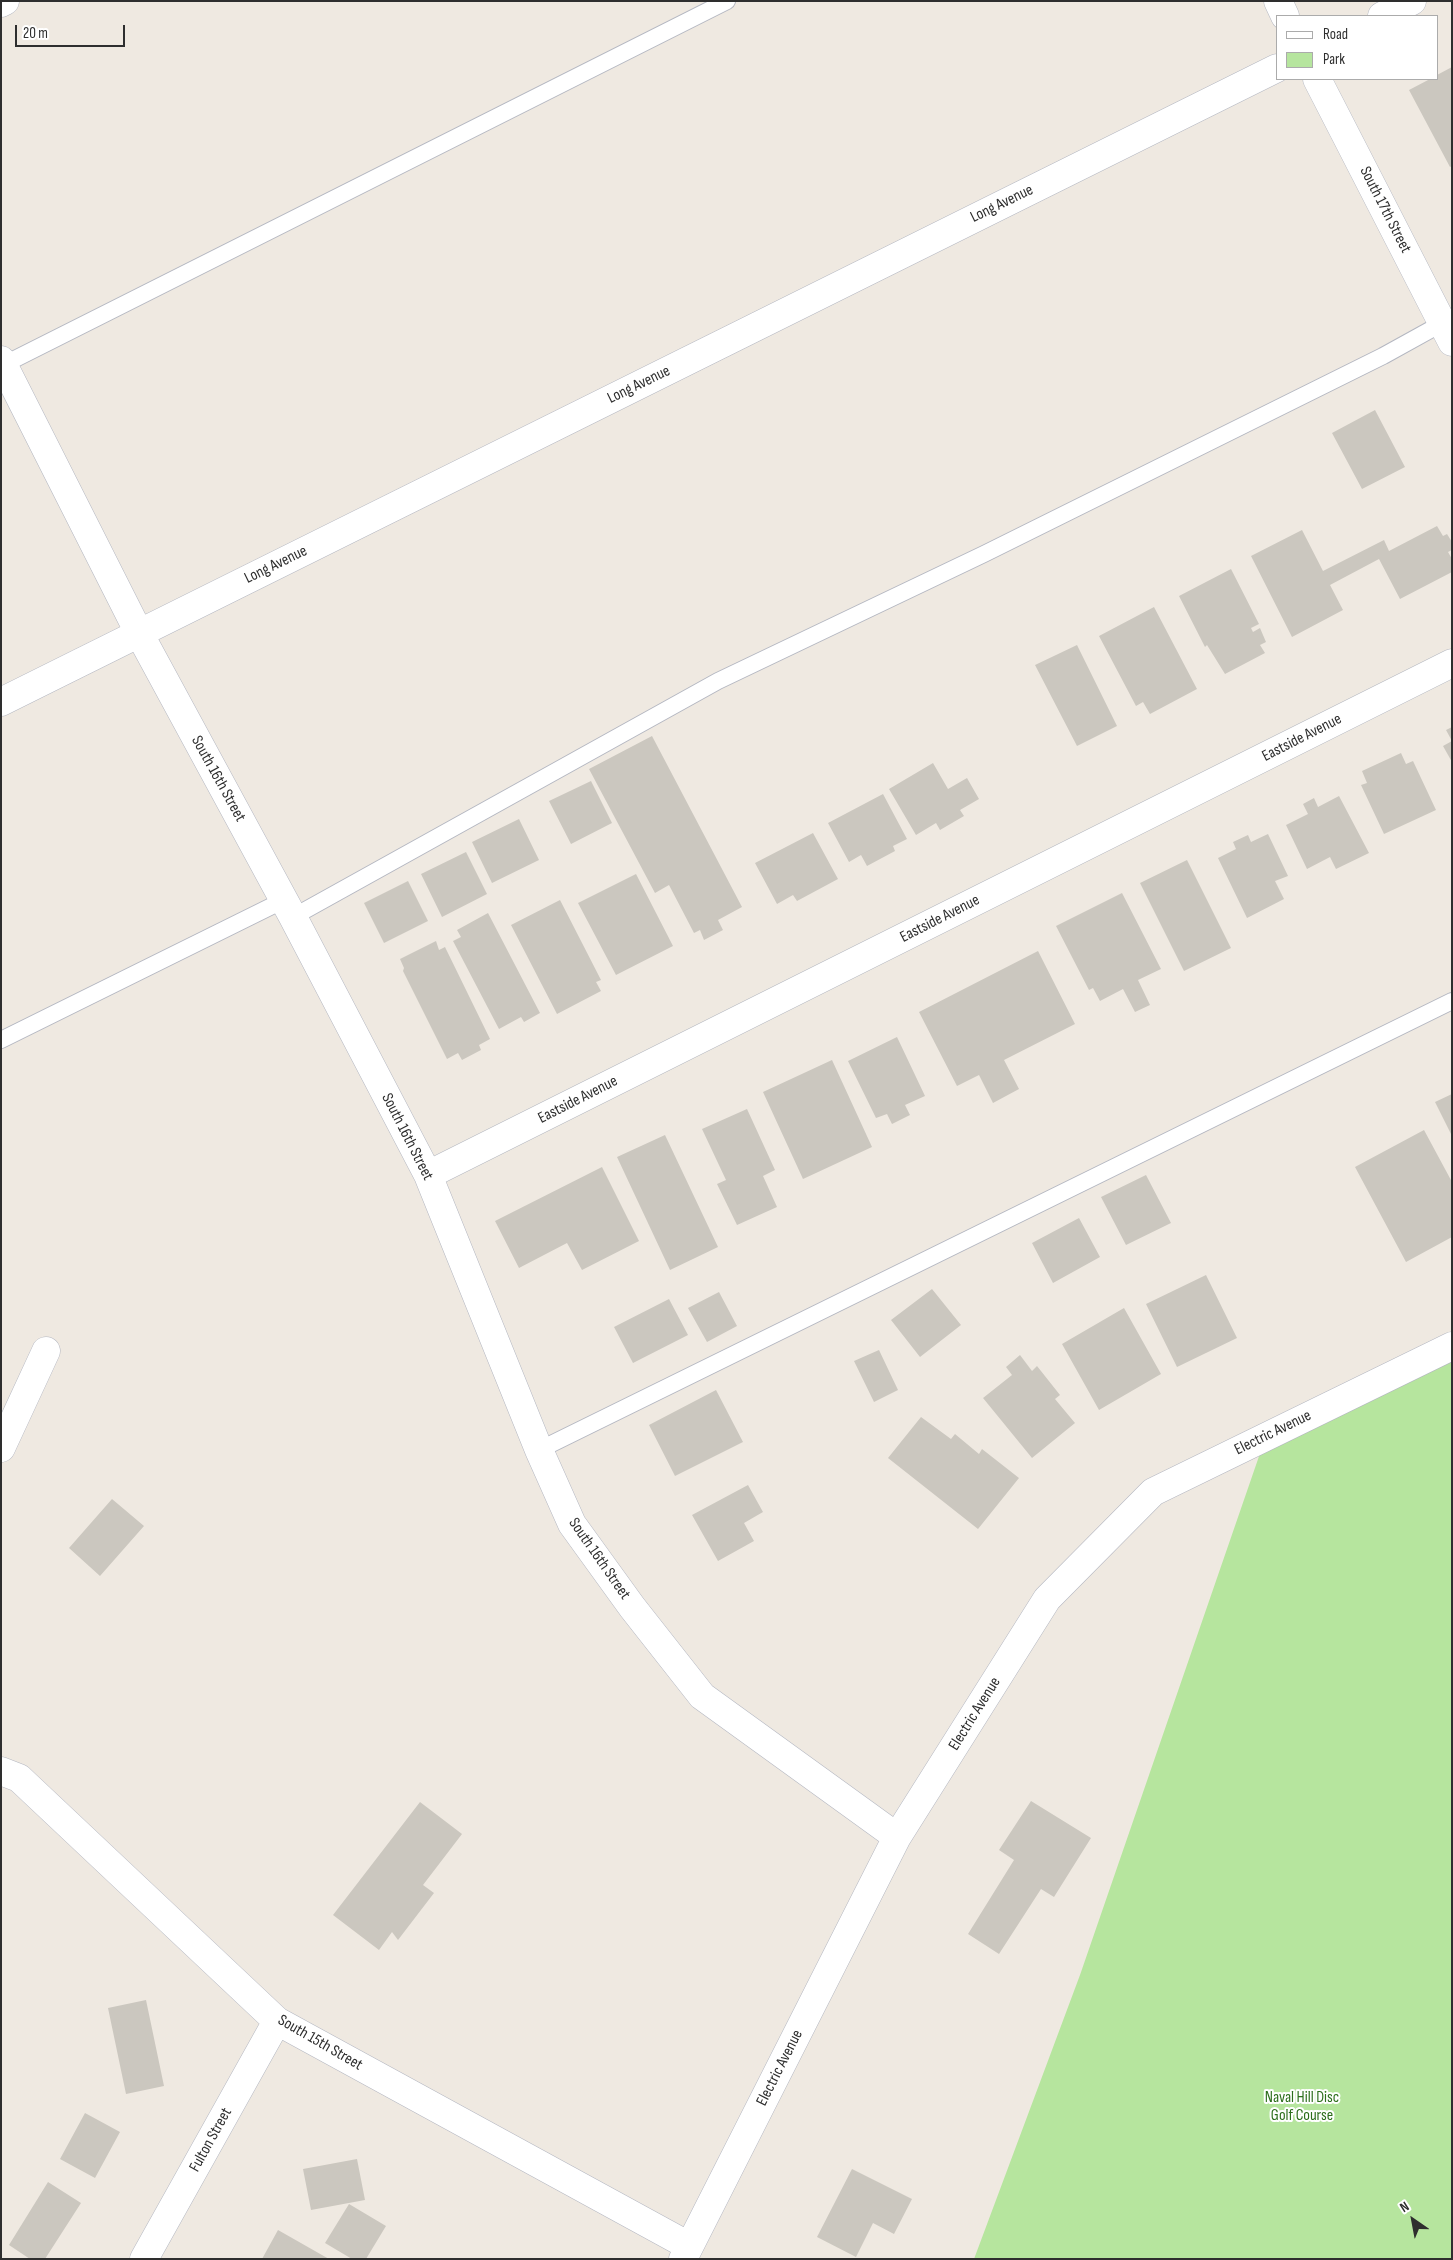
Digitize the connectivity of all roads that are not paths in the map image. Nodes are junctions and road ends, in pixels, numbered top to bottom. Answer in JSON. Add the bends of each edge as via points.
{"nodes":[{"id":1,"x":5,"y":1,"type":"edge"},
{"id":2,"x":727,"y":1,"type":"edge"},
{"id":3,"x":1278,"y":1,"type":"edge"},
{"id":4,"x":1412,"y":1,"type":"edge"},
{"id":5,"x":1,"y":3,"type":"edge"},
{"id":6,"x":1285,"y":15,"type":"edge"},
{"id":7,"x":1384,"y":15,"type":"edge"},
{"id":8,"x":1276,"y":68,"type":"edge"},
{"id":9,"x":1318,"y":80,"type":"edge"},
{"id":10,"x":1449,"y":327,"type":"edge"},
{"id":11,"x":2,"y":363,"type":"edge"},
{"id":12,"x":139,"y":634,"type":"junction"},
{"id":13,"x":1452,"y":663,"type":"edge"},
{"id":14,"x":1,"y":702,"type":"edge"},
{"id":15,"x":289,"y":909,"type":"junction"},
{"id":16,"x":1452,"y":1001,"type":"edge"},
{"id":17,"x":1,"y":1040,"type":"edge"},
{"id":18,"x":428,"y":1175,"type":"junction"},
{"id":19,"x":1452,"y":1346,"type":"edge"},
{"id":20,"x":46,"y":1351,"type":"dead end"},
{"id":21,"x":1,"y":1448,"type":"edge"},
{"id":22,"x":539,"y":1450,"type":"junction"},
{"id":23,"x":1,"y":1771,"type":"edge"},
{"id":24,"x":897,"y":1837,"type":"junction"},
{"id":25,"x":277,"y":2021,"type":"junction"},
{"id":26,"x":686,"y":2253,"type":"edge"},
{"id":27,"x":144,"y":2259,"type":"edge"}],
"edges":[{"from":1,"to":5,"type":"street"},
{"from":2,"to":11,"type":"lane"},
{"from":3,"to":6,"type":"street"},
{"from":4,"to":7,"type":"street"},
{"from":8,"to":12,"type":"street","name":"Long Avenue"},
{"from":9,"to":10,"type":"street","name":"South 17th Street"},
{"from":10,"to":15,"type":"lane","via":[[1374,360],[992,550],[718,680]]},
{"from":11,"to":12,"type":"street","name":"South 16th Street"},
{"from":12,"to":14,"type":"street","name":"Long Avenue"},
{"from":12,"to":15,"type":"street","name":"South 16th Street"},
{"from":13,"to":18,"type":"street","name":"Eastside Avenue"},
{"from":15,"to":17,"type":"lane"},
{"from":15,"to":18,"type":"street","name":"South 16th Street"},
{"from":16,"to":22,"type":"lane"},
{"from":18,"to":22,"type":"street","name":"South 16th Street"},
{"from":19,"to":24,"type":"street","name":"Electric Avenue","via":[[1153,1492],[1047,1599]]},
{"from":20,"to":21,"type":"street"},
{"from":22,"to":24,"type":"street","name":"South 16th Street","via":[[572,1524],[632,1608],[702,1696]]},
{"from":23,"to":25,"type":"street","name":"South 15th Street","via":[[19,1778]]},
{"from":24,"to":26,"type":"street","name":"Electric Avenue"},
{"from":25,"to":26,"type":"street","name":"South 15th Street"},
{"from":25,"to":27,"type":"street","name":"Fulton Street"}]}
